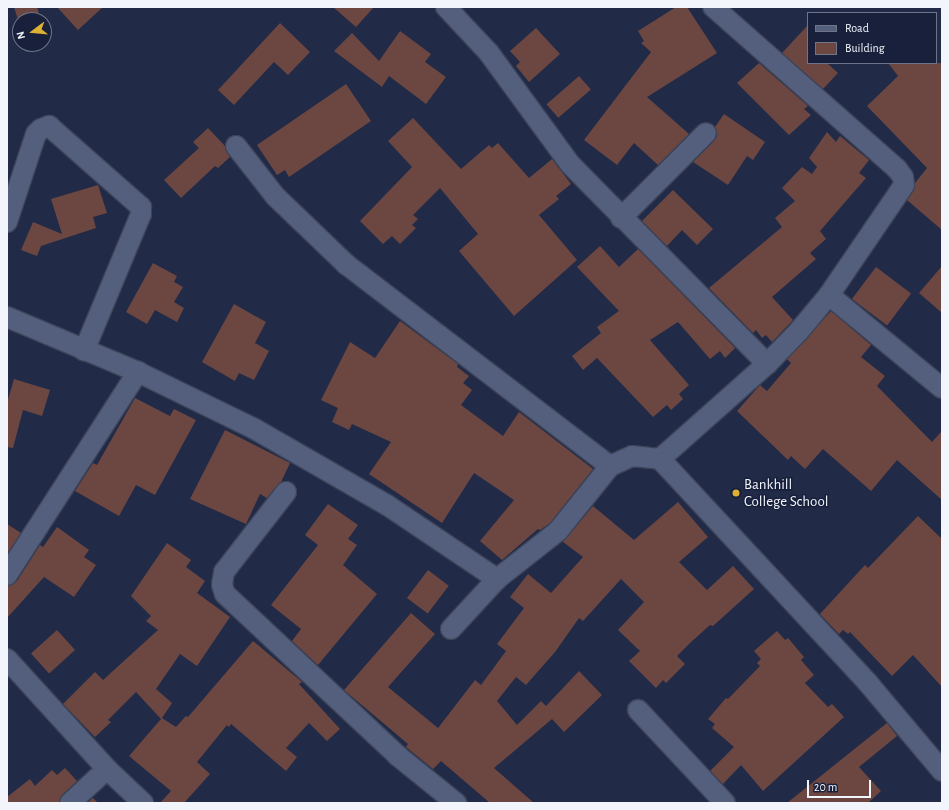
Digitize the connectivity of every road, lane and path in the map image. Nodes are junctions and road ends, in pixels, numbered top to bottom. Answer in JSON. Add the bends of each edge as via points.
{"nodes":[{"id":1,"x":446,"y":7,"type":"edge"},
{"id":2,"x":713,"y":7,"type":"edge"},
{"id":3,"x":706,"y":132,"type":"dead end"},
{"id":4,"x":236,"y":146,"type":"dead end"},
{"id":5,"x":621,"y":218,"type":"junction"},
{"id":6,"x":7,"y":222,"type":"edge"},
{"id":7,"x":828,"y":295,"type":"junction"},
{"id":8,"x":7,"y":317,"type":"edge"},
{"id":9,"x":84,"y":351,"type":"junction"},
{"id":10,"x":766,"y":364,"type":"junction"},
{"id":11,"x":138,"y":372,"type":"junction"},
{"id":12,"x":942,"y":388,"type":"edge"},
{"id":13,"x":660,"y":459,"type":"junction"},
{"id":14,"x":610,"y":466,"type":"junction"},
{"id":15,"x":286,"y":492,"type":"dead end"},
{"id":16,"x":7,"y":575,"type":"edge"},
{"id":17,"x":497,"y":579,"type":"junction"},
{"id":18,"x":451,"y":629,"type":"dead end"},
{"id":19,"x":7,"y":659,"type":"edge"},
{"id":20,"x":638,"y":710,"type":"dead end"},
{"id":21,"x":107,"y":769,"type":"junction"},
{"id":22,"x":942,"y":771,"type":"edge"},
{"id":23,"x":70,"y":803,"type":"edge"},
{"id":24,"x":143,"y":803,"type":"edge"},
{"id":25,"x":456,"y":803,"type":"edge"},
{"id":26,"x":725,"y":803,"type":"edge"}],
"edges":[{"from":1,"to":5,"type":"street","via":[[489,53],[570,164]]},
{"from":2,"to":7,"type":"street","via":[[903,177],[900,194]]},
{"from":3,"to":5,"type":"street"},
{"from":4,"to":14,"type":"street","via":[[274,196],[347,265]]},
{"from":5,"to":10,"type":"street"},
{"from":6,"to":9,"type":"street","via":[[36,134],[49,126],[141,207],[141,214]]},
{"from":7,"to":10,"type":"street","via":[[800,331]]},
{"from":7,"to":12,"type":"street"},
{"from":8,"to":9,"type":"street"},
{"from":9,"to":11,"type":"street"},
{"from":10,"to":13,"type":"street"},
{"from":11,"to":16,"type":"street"},
{"from":11,"to":17,"type":"street","via":[[259,431],[387,505]]},
{"from":13,"to":14,"type":"street","via":[[632,456]]},
{"from":13,"to":22,"type":"street","via":[[868,683]]},
{"from":14,"to":17,"type":"street","via":[[558,532]]},
{"from":15,"to":25,"type":"street","via":[[224,572],[222,585],[225,594],[398,756]]},
{"from":17,"to":18,"type":"street"},
{"from":19,"to":21,"type":"street"},
{"from":20,"to":26,"type":"street"},
{"from":21,"to":23,"type":"street"},
{"from":21,"to":24,"type":"street"}]}
